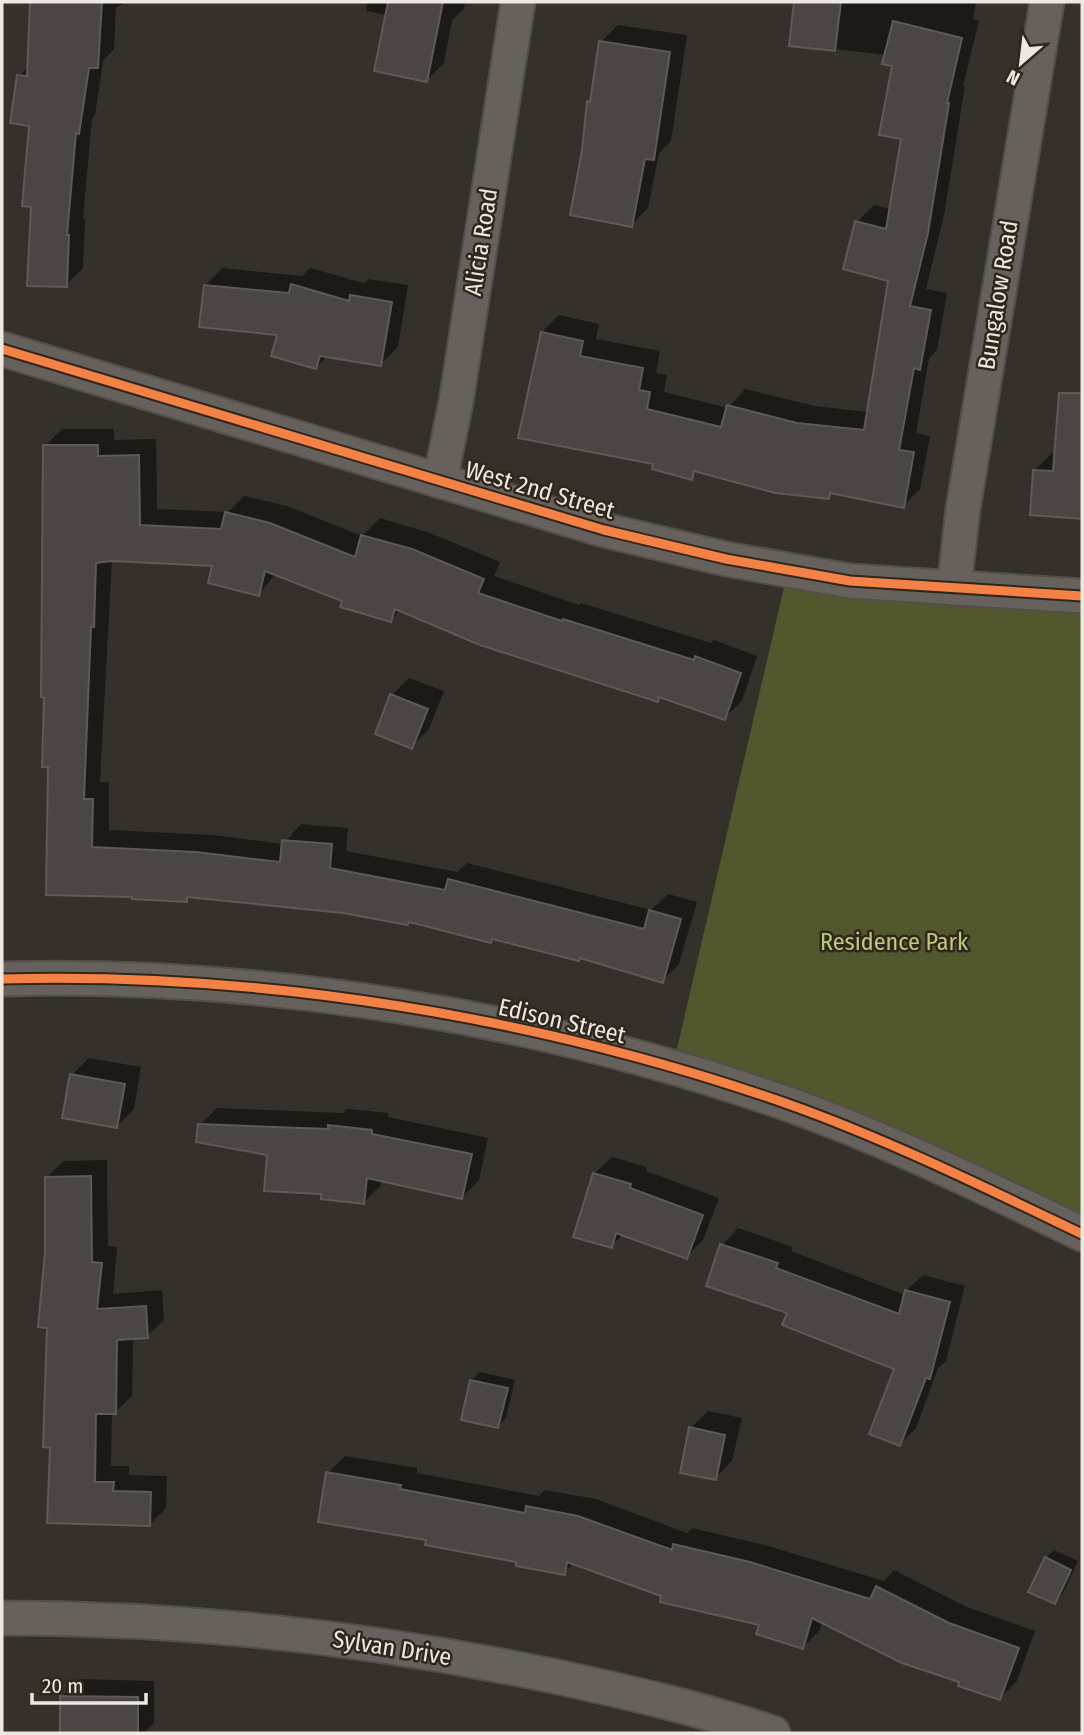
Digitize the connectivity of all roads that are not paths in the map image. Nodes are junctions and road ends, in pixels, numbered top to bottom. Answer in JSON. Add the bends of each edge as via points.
{"nodes":[{"id":1,"x":518,"y":2,"type":"edge"},
{"id":2,"x":1046,"y":2,"type":"edge"},
{"id":3,"x":2,"y":349,"type":"edge"},
{"id":4,"x":440,"y":481,"type":"junction"},
{"id":5,"x":954,"y":588,"type":"junction"},
{"id":6,"x":1082,"y":596,"type":"edge"},
{"id":7,"x":2,"y":979,"type":"edge"},
{"id":8,"x":1082,"y":1234,"type":"edge"},
{"id":9,"x":2,"y":1618,"type":"edge"},
{"id":10,"x":773,"y":1733,"type":"edge"}],
"edges":[{"from":1,"to":4,"type":"street","name":"Alicia Road","via":[[457,402]]},
{"from":2,"to":5,"type":"street","name":"Bungalow Road"},
{"from":3,"to":4,"type":"street","name":"West 2nd Street"},
{"from":4,"to":5,"type":"street","name":"West 2nd Street","via":[[604,530],[726,559],[850,580]]},
{"from":5,"to":6,"type":"street","name":"West 2nd Street"},
{"from":7,"to":8,"type":"street","name":"Edison Street","via":[[168,981],[313,993],[584,1044],[673,1066],[791,1105],[933,1162]]},
{"from":9,"to":10,"type":"street","name":"Sylvan Drive","via":[[196,1624],[393,1647],[612,1689]]}]}
